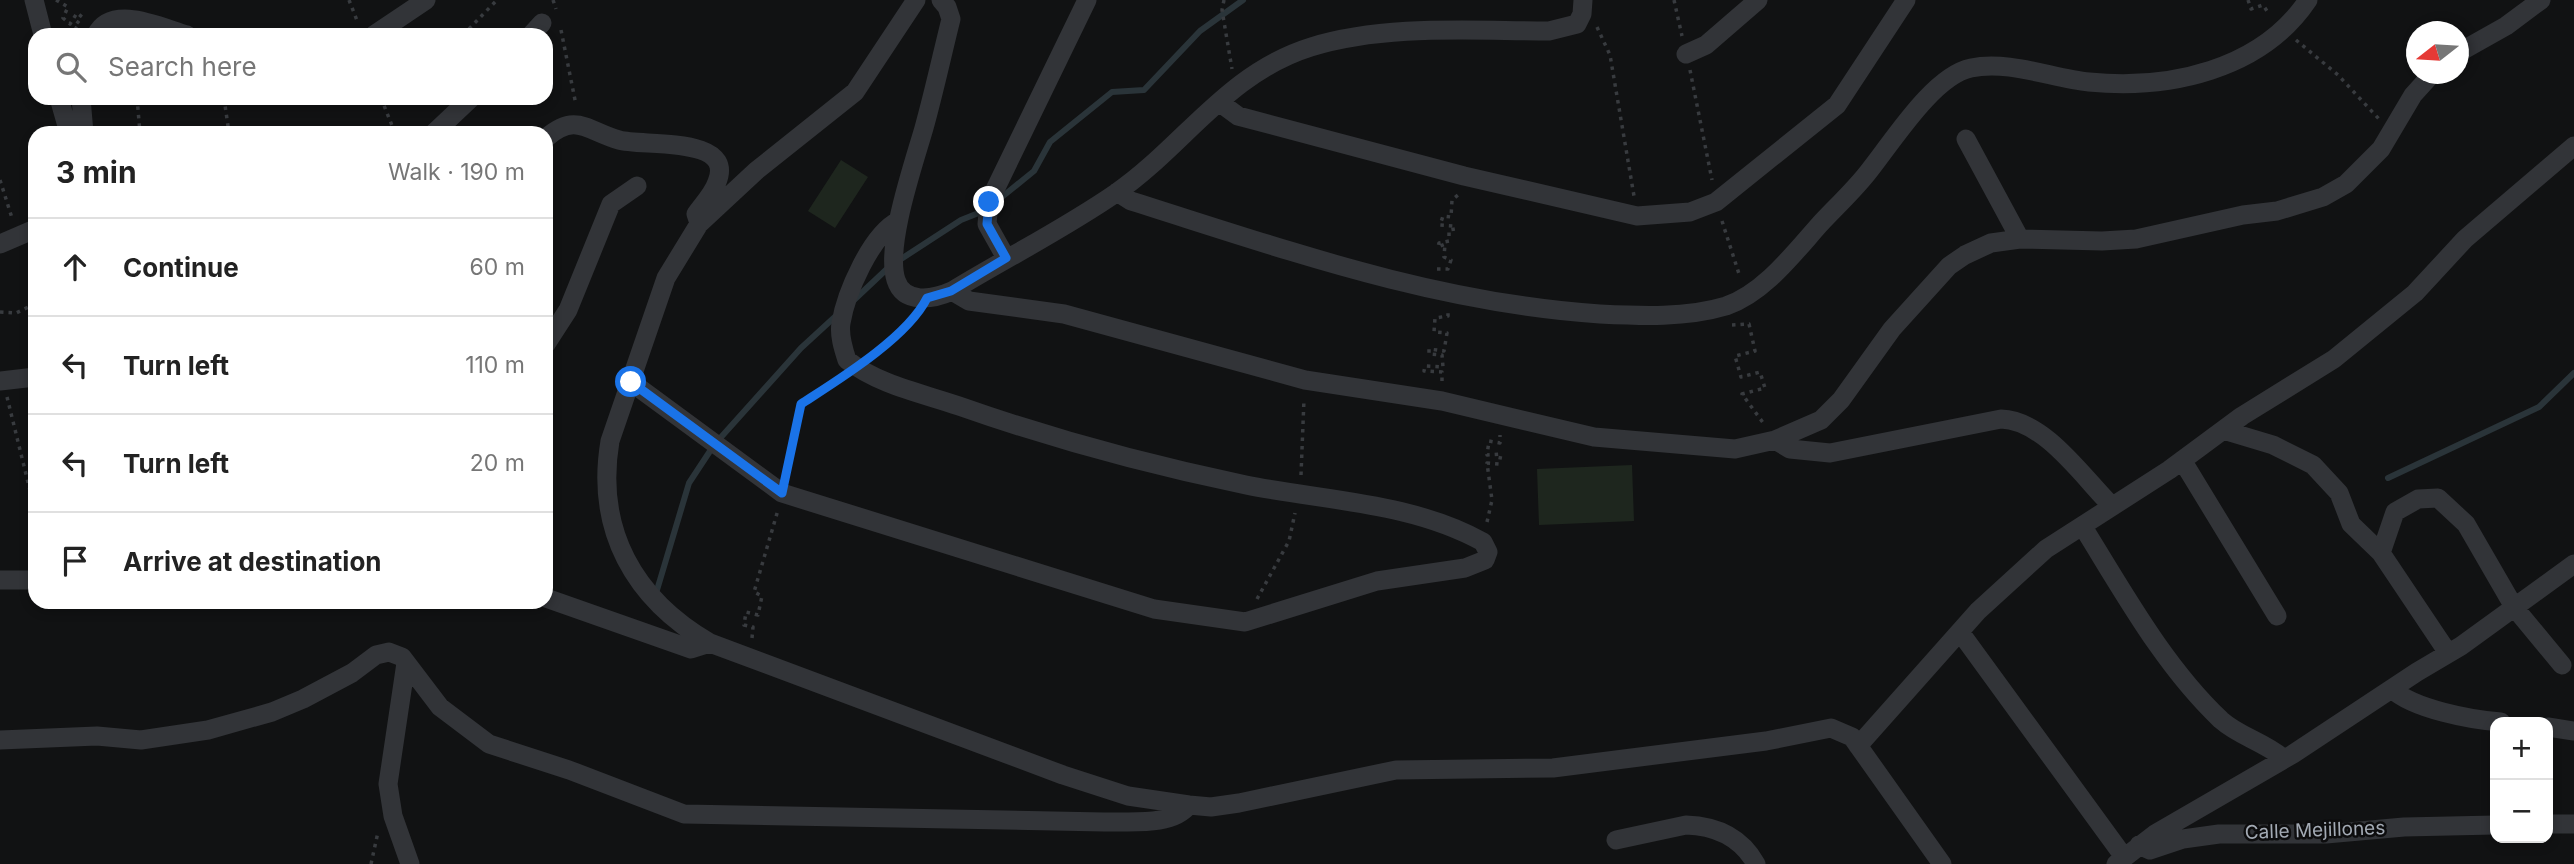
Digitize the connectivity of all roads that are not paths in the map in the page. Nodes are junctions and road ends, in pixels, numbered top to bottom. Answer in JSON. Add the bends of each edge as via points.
{"nodes":[{"id":1,"x":34,"y":0,"type":"edge"},
{"id":2,"x":426,"y":0,"type":"edge"},
{"id":3,"x":916,"y":0,"type":"edge"},
{"id":4,"x":943,"y":0,"type":"edge"},
{"id":5,"x":1087,"y":0,"type":"edge"},
{"id":6,"x":1758,"y":0,"type":"edge"},
{"id":7,"x":1906,"y":0,"type":"edge"},
{"id":8,"x":2308,"y":0,"type":"edge"},
{"id":9,"x":2540,"y":0,"type":"edge"},
{"id":10,"x":1583,"y":7,"type":"edge"},
{"id":11,"x":41,"y":28,"type":"edge"},
{"id":12,"x":90,"y":28,"type":"edge"},
{"id":13,"x":163,"y":28,"type":"edge"},
{"id":14,"x":384,"y":28,"type":"edge"},
{"id":15,"x":2469,"y":46,"type":"edge"},
{"id":16,"x":1686,"y":54,"type":"road end"},
{"id":17,"x":2423,"y":84,"type":"edge"},
{"id":18,"x":1219,"y":102,"type":"junction"},
{"id":19,"x":61,"y":105,"type":"edge"},
{"id":20,"x":82,"y":105,"type":"edge"},
{"id":21,"x":464,"y":105,"type":"edge"},
{"id":22,"x":66,"y":126,"type":"edge"},
{"id":23,"x":83,"y":126,"type":"edge"},
{"id":24,"x":441,"y":126,"type":"edge"},
{"id":25,"x":553,"y":133,"type":"edge"},
{"id":26,"x":1966,"y":139,"type":"dead end"},
{"id":27,"x":2574,"y":146,"type":"edge"},
{"id":28,"x":637,"y":186,"type":"dead end"},
{"id":29,"x":1117,"y":192,"type":"junction"},
{"id":30,"x":898,"y":221,"type":"junction"},
{"id":31,"x":699,"y":224,"type":"junction"},
{"id":32,"x":2020,"y":239,"type":"junction"},
{"id":33,"x":1006,"y":258,"type":"junction"},
{"id":34,"x":951,"y":291,"type":"junction"},
{"id":35,"x":553,"y":333,"type":"edge"},
{"id":36,"x":28,"y":378,"type":"edge"},
{"id":37,"x":1,"y":381,"type":"edge"},
{"id":38,"x":631,"y":382,"type":"junction"},
{"id":39,"x":2223,"y":430,"type":"junction"},
{"id":40,"x":1776,"y":440,"type":"junction"},
{"id":41,"x":2182,"y":460,"type":"junction"},
{"id":42,"x":2111,"y":505,"type":"junction"},
{"id":43,"x":2083,"y":527,"type":"junction"},
{"id":44,"x":2381,"y":553,"type":"junction"},
{"id":45,"x":2574,"y":564,"type":"edge"},
{"id":46,"x":0,"y":580,"type":"edge"},
{"id":47,"x":28,"y":580,"type":"edge"},
{"id":48,"x":28,"y":581,"type":"edge"},
{"id":49,"x":0,"y":592,"type":"edge"},
{"id":50,"x":553,"y":600,"type":"edge"},
{"id":51,"x":2514,"y":607,"type":"junction"},
{"id":52,"x":2277,"y":616,"type":"dead end"},
{"id":53,"x":1960,"y":632,"type":"junction"},
{"id":54,"x":710,"y":643,"type":"junction"},
{"id":55,"x":2448,"y":653,"type":"junction"},
{"id":56,"x":406,"y":663,"type":"junction"},
{"id":57,"x":2562,"y":665,"type":"dead end"},
{"id":58,"x":2392,"y":689,"type":"junction"},
{"id":59,"x":2490,"y":720,"type":"edge"},
{"id":60,"x":2553,"y":728,"type":"edge"},
{"id":61,"x":2574,"y":731,"type":"edge"},
{"id":62,"x":0,"y":740,"type":"edge"},
{"id":63,"x":1858,"y":746,"type":"junction"},
{"id":64,"x":2284,"y":759,"type":"junction"},
{"id":65,"x":1189,"y":805,"type":"junction"},
{"id":66,"x":2553,"y":824,"type":"edge"},
{"id":67,"x":2574,"y":824,"type":"edge"},
{"id":68,"x":2490,"y":825,"type":"edge"},
{"id":69,"x":1616,"y":840,"type":"dead end"},
{"id":70,"x":2126,"y":856,"type":"edge"},
{"id":71,"x":410,"y":864,"type":"edge"},
{"id":72,"x":1756,"y":864,"type":"edge"},
{"id":73,"x":1942,"y":864,"type":"edge"}],
"edges":[{"from":1,"to":11,"type":"street"},
{"from":2,"to":14,"type":"street"},
{"from":3,"to":31,"type":"street","via":[[855,92],[756,171]]},
{"from":4,"to":30,"type":"street","via":[[951,19]]},
{"from":5,"to":33,"type":"street","via":[[989,202],[987,224]]},
{"from":6,"to":16,"type":"street","via":[[1706,44]]},
{"from":7,"to":18,"type":"street","via":[[1837,105],[1716,202],[1690,212],[1637,216],[1464,176],[1238,116]]},
{"from":8,"to":29,"type":"street","via":[[2282,31],[2255,51],[2223,67],[2184,77],[2091,82],[2001,68],[1967,69],[1937,89],[1864,178],[1767,280],[1726,306],[1650,317],[1536,309],[1448,293],[1380,279],[1131,201]]},
{"from":9,"to":15,"type":"street"},
{"from":10,"to":18,"type":"street","via":[[1577,24],[1549,31],[1454,31],[1340,40],[1277,61]]},
{"from":12,"to":13,"type":"street","via":[[132,19]]},
{"from":17,"to":32,"type":"street","via":[[2381,149],[2346,184],[2323,197],[2277,211],[2136,239]]},
{"from":18,"to":29,"type":"street"},
{"from":19,"to":22,"type":"street"},
{"from":20,"to":23,"type":"street"},
{"from":21,"to":24,"type":"street"},
{"from":25,"to":31,"type":"street","via":[[568,123],[580,124],[627,142],[697,148],[714,156],[718,181],[696,214]]},
{"from":26,"to":32,"type":"street"},
{"from":27,"to":39,"type":"street","via":[[2465,240],[2416,293],[2334,359]]},
{"from":28,"to":35,"type":"street","via":[[611,204],[568,310]]},
{"from":29,"to":33,"type":"street"},
{"from":30,"to":34,"type":"street","via":[[896,281],[904,292],[927,298]]},
{"from":30,"to":38,"type":"street","via":[[873,244],[840,324],[847,360],[857,367],[880,380],[1077,443],[1250,486],[1342,499],[1416,516],[1479,539],[1488,552],[1485,560],[1478,565],[1377,581],[1245,622],[1154,609],[782,493]]},
{"from":31,"to":38,"type":"street","via":[[666,278]]},
{"from":32,"to":40,"type":"street","via":[[1991,243],[1948,266],[1892,329],[1841,400],[1821,420]]},
{"from":33,"to":34,"type":"street"},
{"from":34,"to":40,"type":"street","via":[[969,301],[1064,314],[1305,380],[1442,401],[1594,436],[1735,449]]},
{"from":36,"to":37,"type":"street"},
{"from":38,"to":54,"type":"street","via":[[605,469],[618,541],[630,569],[653,600]]},
{"from":39,"to":41,"type":"street"},
{"from":39,"to":44,"type":"street","via":[[2273,444],[2313,465],[2339,493],[2351,524]]},
{"from":40,"to":42,"type":"street","via":[[1790,449],[1830,453],[2015,420],[2047,438]]},
{"from":41,"to":42,"type":"street"},
{"from":41,"to":52,"type":"street"},
{"from":42,"to":43,"type":"street"},
{"from":43,"to":53,"type":"street","via":[[2046,549]]},
{"from":43,"to":64,"type":"street","via":[[2175,669],[2205,704],[2224,723]]},
{"from":44,"to":51,"type":"street","via":[[2395,512],[2418,499],[2438,498],[2466,524]]},
{"from":44,"to":55,"type":"street"},
{"from":45,"to":51,"type":"street"},
{"from":46,"to":47,"type":"street"},
{"from":48,"to":49,"type":"street"},
{"from":50,"to":54,"type":"street","via":[[691,649]]},
{"from":51,"to":55,"type":"street"},
{"from":51,"to":57,"type":"street"},
{"from":53,"to":63,"type":"street"},
{"from":53,"to":70,"type":"street"},
{"from":54,"to":65,"type":"street","via":[[1063,775],[1128,796]]},
{"from":55,"to":58,"type":"street"},
{"from":56,"to":62,"type":"street","via":[[396,653],[382,652],[303,699],[208,730],[141,740],[97,736]]},
{"from":56,"to":65,"type":"street","via":[[440,707],[489,744],[684,814],[1104,822],[1172,818]]},
{"from":56,"to":71,"type":"street","via":[[388,784],[393,816]]},
{"from":58,"to":59,"type":"street","via":[[2446,712]]},
{"from":58,"to":64,"type":"street"},
{"from":60,"to":61,"type":"street"},
{"from":63,"to":65,"type":"street","via":[[1841,730],[1831,728],[1766,741],[1553,768],[1396,770],[1239,803]]},
{"from":63,"to":73,"type":"street"},
{"from":64,"to":70,"type":"street"},
{"from":66,"to":67,"type":"street"},
{"from":68,"to":70,"type":"street","name":"Calle Mejillones","via":[[2326,834],[2219,834]]},
{"from":69,"to":72,"type":"street","via":[[1698,826],[1731,836]]}]}
